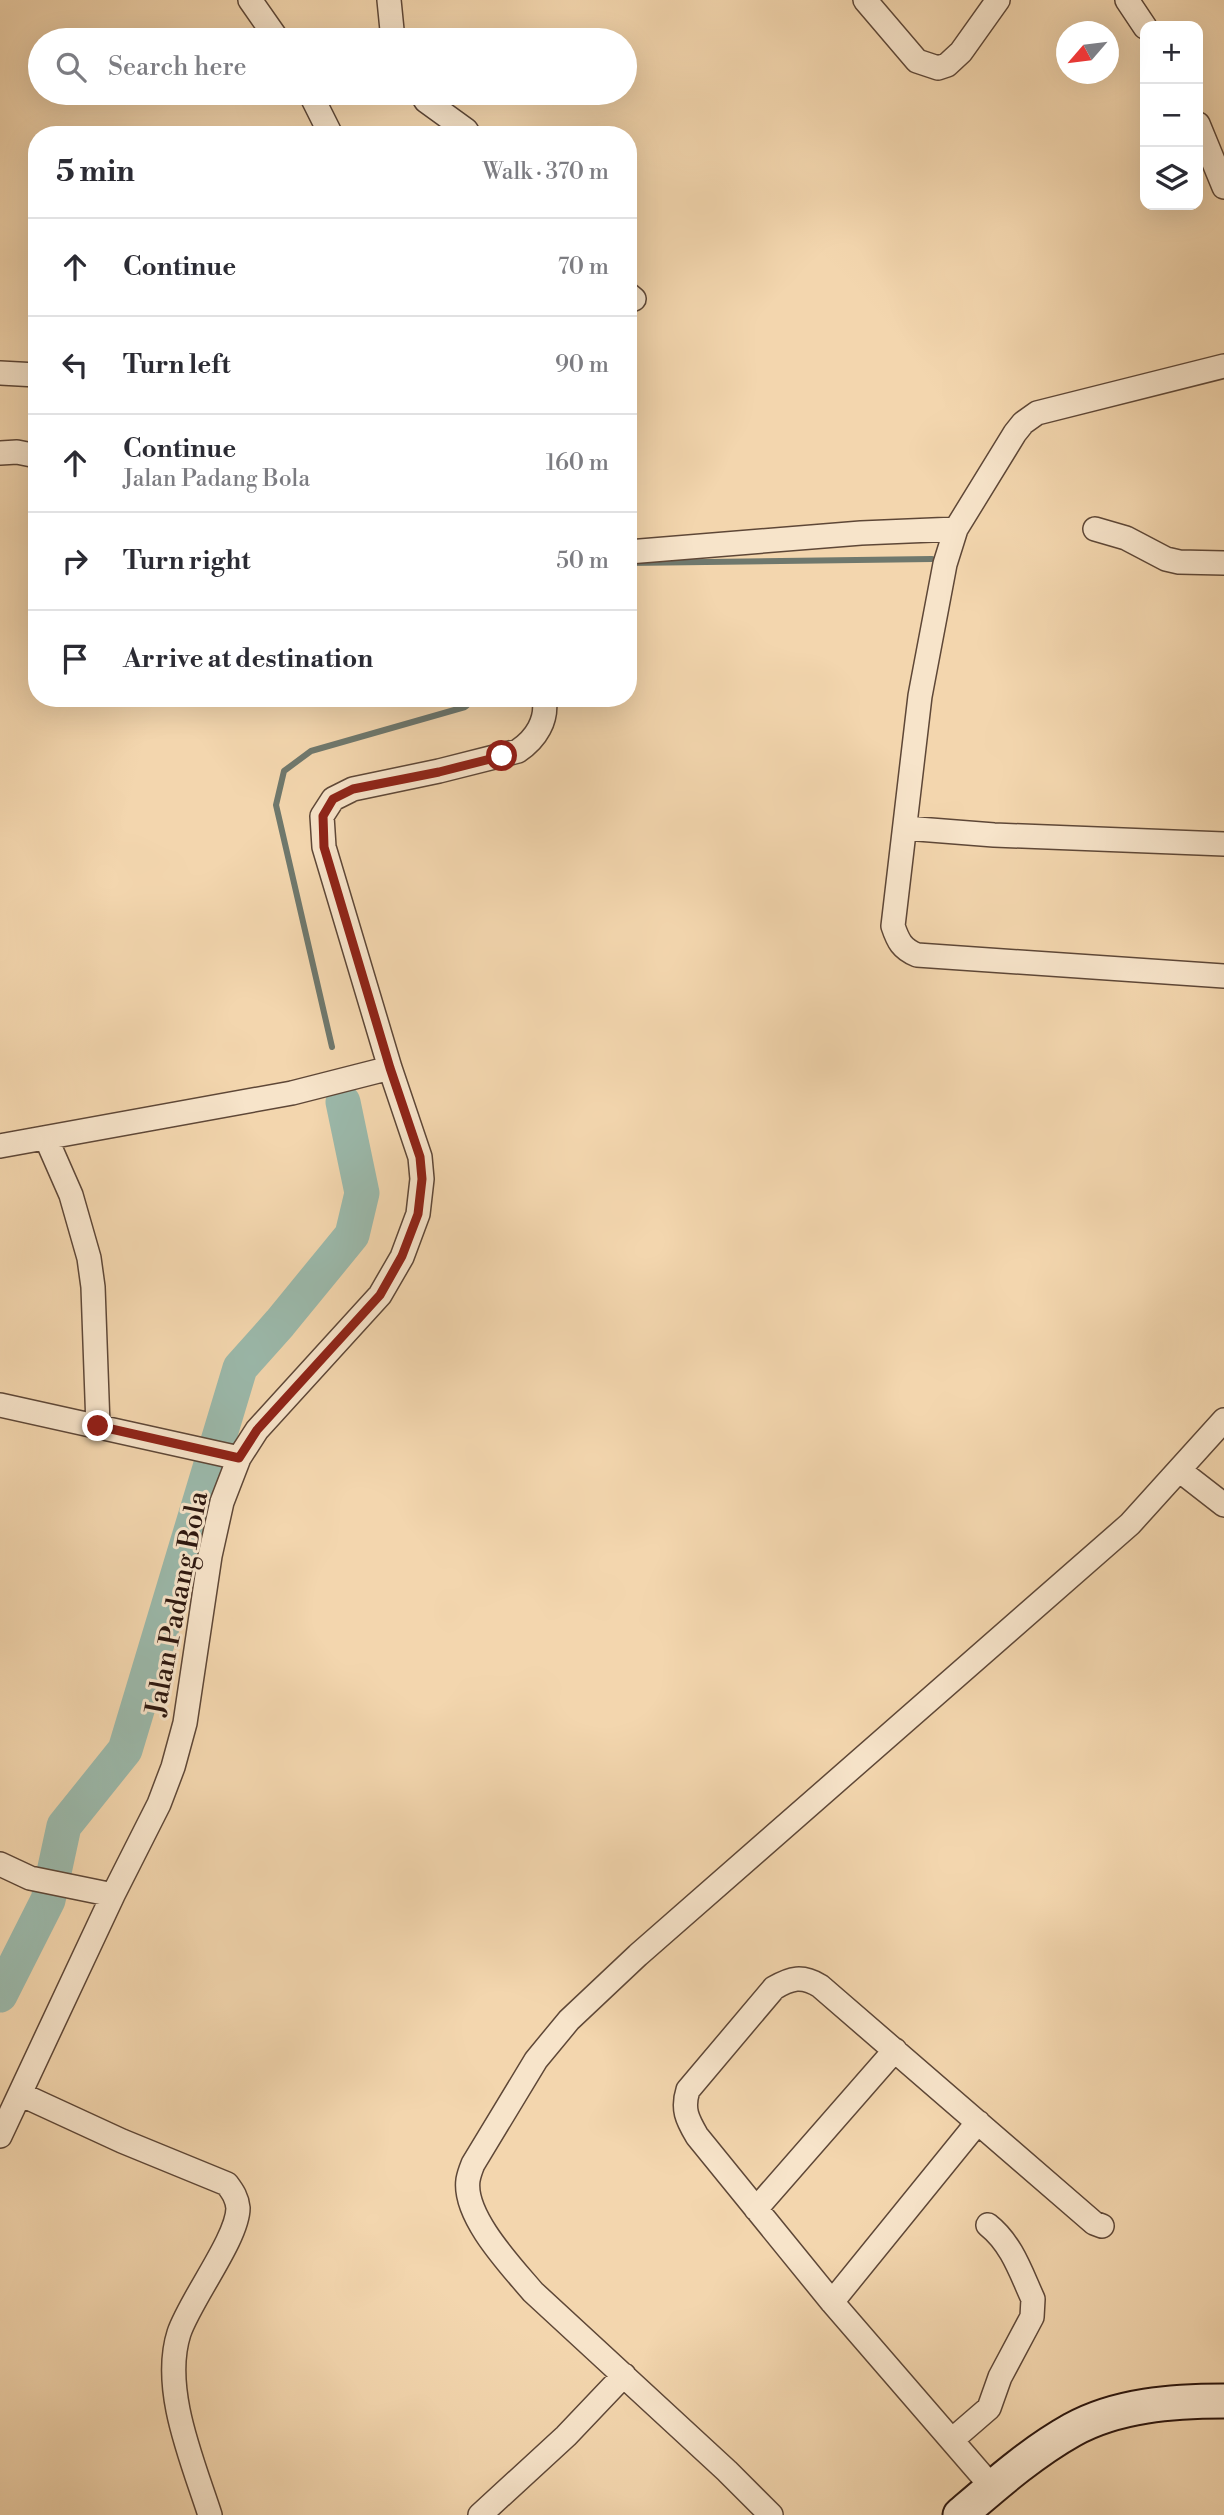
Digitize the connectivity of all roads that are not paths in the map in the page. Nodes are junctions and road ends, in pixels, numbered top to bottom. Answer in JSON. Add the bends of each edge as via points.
{"nodes":[{"id":1,"x":250,"y":0,"type":"edge"},
{"id":2,"x":389,"y":0,"type":"edge"},
{"id":3,"x":865,"y":0,"type":"edge"},
{"id":4,"x":998,"y":0,"type":"edge"},
{"id":5,"x":1127,"y":0,"type":"edge"},
{"id":6,"x":1141,"y":21,"type":"edge"},
{"id":7,"x":270,"y":28,"type":"edge"},
{"id":8,"x":392,"y":28,"type":"edge"},
{"id":9,"x":316,"y":105,"type":"edge"},
{"id":10,"x":431,"y":105,"type":"edge"},
{"id":11,"x":326,"y":126,"type":"edge"},
{"id":12,"x":459,"y":126,"type":"edge"},
{"id":13,"x":1203,"y":136,"type":"edge"},
{"id":14,"x":1224,"y":187,"type":"edge"},
{"id":15,"x":1224,"y":366,"type":"edge"},
{"id":16,"x":0,"y":373,"type":"edge"},
{"id":17,"x":28,"y":375,"type":"edge"},
{"id":18,"x":0,"y":453,"type":"edge"},
{"id":19,"x":28,"y":454,"type":"edge"},
{"id":20,"x":1096,"y":529,"type":"dead end"},
{"id":21,"x":952,"y":540,"type":"junction"},
{"id":22,"x":637,"y":551,"type":"edge"},
{"id":23,"x":1224,"y":563,"type":"edge"},
{"id":24,"x":544,"y":707,"type":"edge"},
{"id":25,"x":905,"y":828,"type":"junction"},
{"id":26,"x":1224,"y":845,"type":"edge"},
{"id":27,"x":1224,"y":976,"type":"edge"},
{"id":28,"x":390,"y":1068,"type":"junction"},
{"id":29,"x":46,"y":1138,"type":"junction"},
{"id":30,"x":0,"y":1146,"type":"edge"},
{"id":31,"x":0,"y":1405,"type":"edge"},
{"id":32,"x":1224,"y":1420,"type":"edge"},
{"id":33,"x":98,"y":1426,"type":"junction"},
{"id":34,"x":219,"y":1453,"type":"junction"},
{"id":35,"x":1179,"y":1470,"type":"junction"},
{"id":36,"x":1224,"y":1505,"type":"edge"},
{"id":37,"x":0,"y":1864,"type":"edge"},
{"id":38,"x":113,"y":1895,"type":"junction"},
{"id":39,"x":895,"y":2050,"type":"junction"},
{"id":40,"x":20,"y":2094,"type":"junction"},
{"id":41,"x":978,"y":2122,"type":"junction"},
{"id":42,"x":0,"y":2135,"type":"edge"},
{"id":43,"x":756,"y":2209,"type":"junction"},
{"id":44,"x":988,"y":2225,"type":"dead end"},
{"id":45,"x":1102,"y":2226,"type":"dead end"},
{"id":46,"x":832,"y":2302,"type":"junction"},
{"id":47,"x":624,"y":2375,"type":"junction"},
{"id":48,"x":1224,"y":2401,"type":"edge"},
{"id":49,"x":952,"y":2440,"type":"junction"},
{"id":50,"x":992,"y":2487,"type":"junction"},
{"id":51,"x":964,"y":2513,"type":"edge"},
{"id":52,"x":211,"y":2515,"type":"edge"},
{"id":53,"x":480,"y":2515,"type":"edge"},
{"id":54,"x":771,"y":2515,"type":"edge"}],
"edges":[{"from":1,"to":7,"type":"street"},
{"from":2,"to":8,"type":"street"},
{"from":3,"to":4,"type":"street","via":[[917,61],[938,68],[961,52]]},
{"from":5,"to":6,"type":"street"},
{"from":9,"to":11,"type":"street"},
{"from":10,"to":12,"type":"street"},
{"from":13,"to":14,"type":"street"},
{"from":15,"to":21,"type":"street","via":[[1037,413],[1015,433]]},
{"from":16,"to":17,"type":"street"},
{"from":18,"to":19,"type":"street"},
{"from":20,"to":23,"type":"street","via":[[1167,559]]},
{"from":21,"to":22,"type":"street","via":[[861,533]]},
{"from":21,"to":25,"type":"street","via":[[920,696]]},
{"from":24,"to":28,"type":"street","name":"Jalan Padang Bola","via":[[543,722],[518,751],[353,789],[333,799],[323,816],[324,847]]},
{"from":25,"to":26,"type":"street"},
{"from":25,"to":27,"type":"street","via":[[893,926],[905,950],[917,955]]},
{"from":28,"to":29,"type":"street","via":[[292,1093]]},
{"from":28,"to":34,"type":"street","name":"Jalan Padang Bola","via":[[420,1157],[422,1179],[418,1214],[402,1256],[380,1295],[257,1430]]},
{"from":29,"to":30,"type":"street"},
{"from":29,"to":33,"type":"street","via":[[71,1195],[89,1258]]},
{"from":31,"to":33,"type":"street"},
{"from":32,"to":35,"type":"street"},
{"from":33,"to":34,"type":"street"},
{"from":34,"to":38,"type":"street","name":"Jalan Padang Bola","via":[[222,1502],[185,1723],[159,1804]]},
{"from":35,"to":36,"type":"street"},
{"from":35,"to":47,"type":"street","via":[[1088,1562],[638,1955],[569,2020],[536,2060],[473,2164],[470,2196],[475,2213],[509,2265]]},
{"from":37,"to":38,"type":"street","via":[[30,1878]]},
{"from":38,"to":40,"type":"street","name":"Jalan Padang Bola"},
{"from":39,"to":41,"type":"street"},
{"from":39,"to":43,"type":"street"},
{"from":39,"to":43,"type":"street","via":[[814,1983],[802,1977],[774,1988],[688,2090],[683,2104],[697,2136]]},
{"from":40,"to":42,"type":"street","name":"Jalan Padang Bola"},
{"from":40,"to":52,"type":"street","via":[[227,2184],[236,2197],[234,2225],[192,2304],[174,2357],[178,2410]]},
{"from":41,"to":45,"type":"street"},
{"from":41,"to":46,"type":"street"},
{"from":43,"to":46,"type":"street"},
{"from":44,"to":49,"type":"street","via":[[1012,2253],[1034,2308],[989,2408]]},
{"from":46,"to":49,"type":"street"},
{"from":47,"to":53,"type":"street"},
{"from":47,"to":54,"type":"street"},
{"from":48,"to":50,"type":"street","via":[[1164,2403],[1110,2414],[1073,2429]]},
{"from":49,"to":50,"type":"street"},
{"from":50,"to":51,"type":"street"}]}
